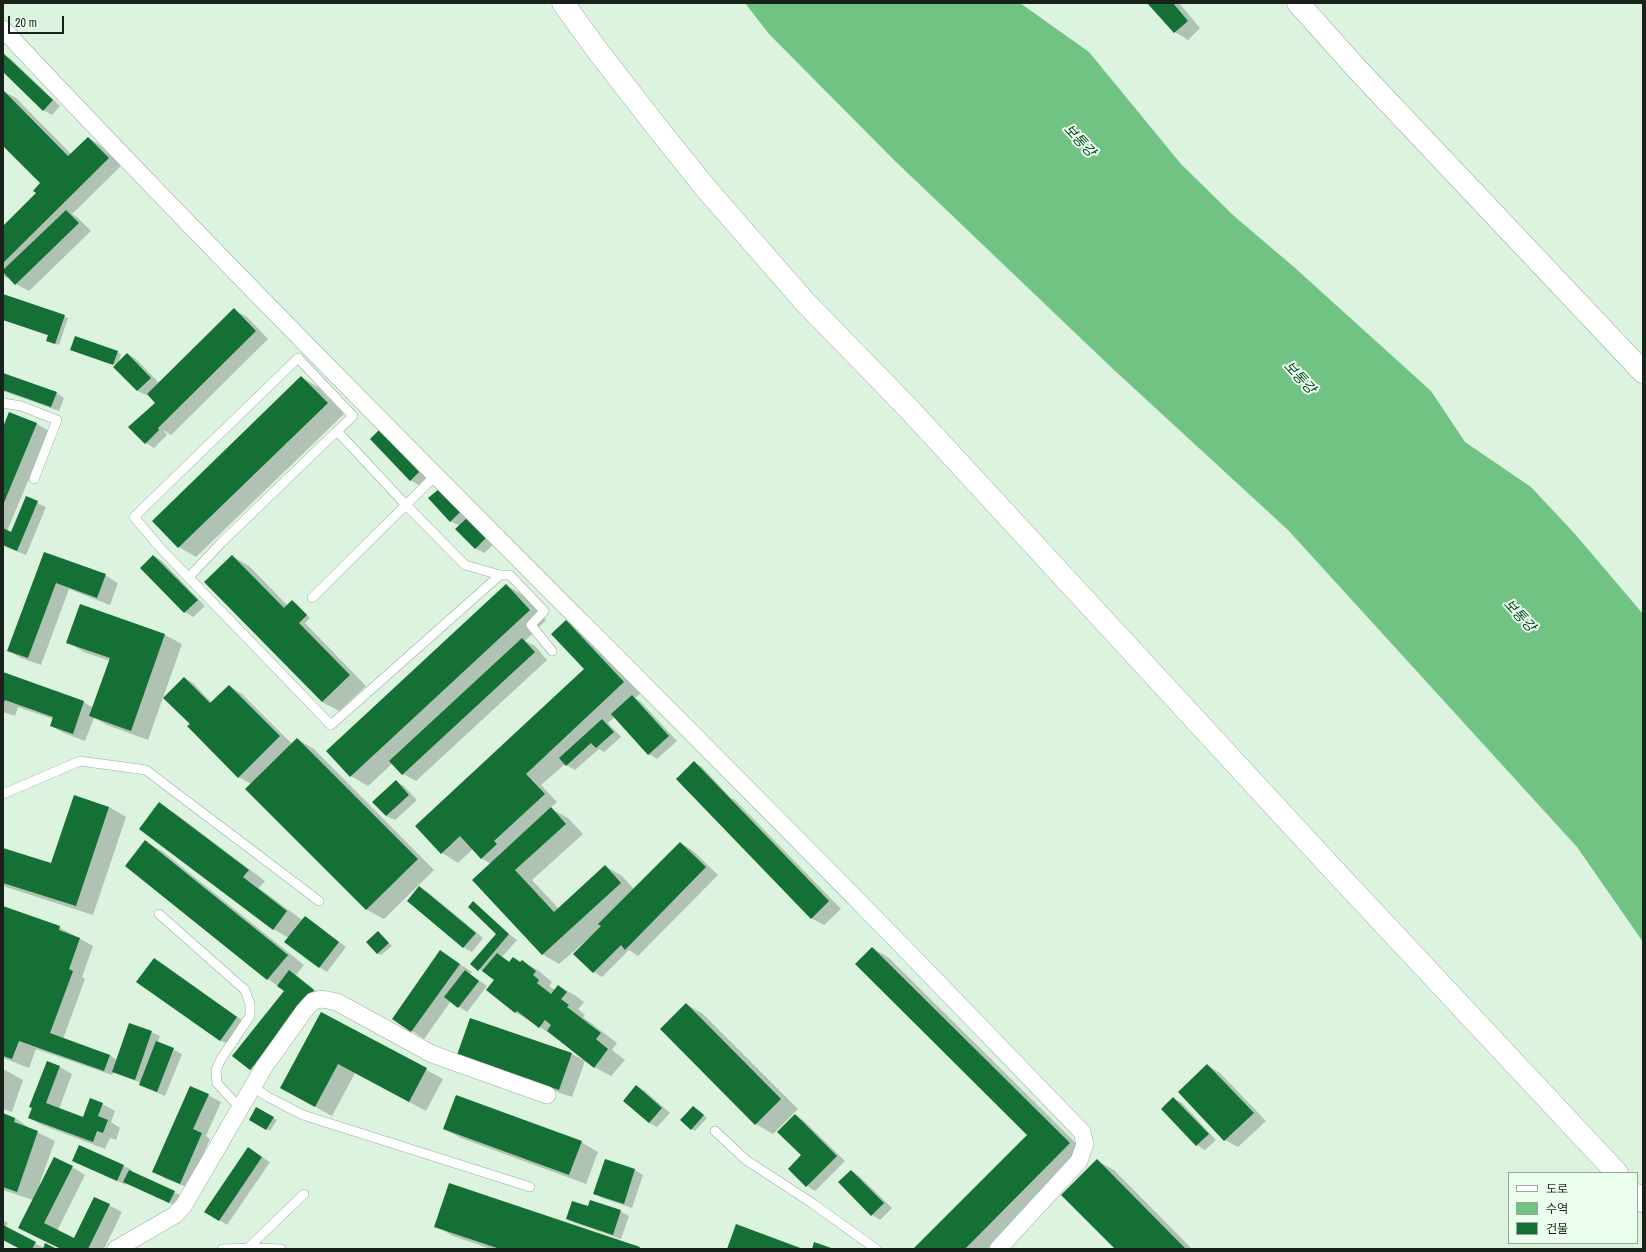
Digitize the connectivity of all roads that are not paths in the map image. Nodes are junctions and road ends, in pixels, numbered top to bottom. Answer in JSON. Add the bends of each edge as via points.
{"nodes":[{"id":1,"x":563,"y":3,"type":"edge"},
{"id":2,"x":1298,"y":3,"type":"edge"},
{"id":3,"x":5,"y":35,"type":"edge"},
{"id":4,"x":1643,"y":372,"type":"edge"},
{"id":5,"x":3,"y":403,"type":"edge"},
{"id":6,"x":337,"y":431,"type":"junction"},
{"id":7,"x":436,"y":475,"type":"junction"},
{"id":8,"x":34,"y":479,"type":"dead end"},
{"id":9,"x":406,"y":505,"type":"junction"},
{"id":10,"x":500,"y":575,"type":"junction"},
{"id":11,"x":189,"y":578,"type":"junction"},
{"id":12,"x":312,"y":598,"type":"dead end"},
{"id":13,"x":552,"y":651,"type":"dead end"},
{"id":14,"x":3,"y":794,"type":"edge"},
{"id":15,"x":319,"y":901,"type":"dead end"},
{"id":16,"x":159,"y":914,"type":"dead end"},
{"id":17,"x":252,"y":1086,"type":"junction"},
{"id":18,"x":547,"y":1095,"type":"dead end"},
{"id":19,"x":240,"y":1108,"type":"junction"},
{"id":20,"x":715,"y":1131,"type":"dead end"},
{"id":21,"x":1616,"y":1172,"type":"edge"},
{"id":22,"x":530,"y":1187,"type":"dead end"},
{"id":23,"x":304,"y":1194,"type":"dead end"},
{"id":24,"x":248,"y":1248,"type":"junction"},
{"id":25,"x":116,"y":1249,"type":"edge"},
{"id":26,"x":222,"y":1249,"type":"edge"},
{"id":27,"x":281,"y":1249,"type":"edge"},
{"id":28,"x":876,"y":1249,"type":"edge"},
{"id":29,"x":998,"y":1249,"type":"edge"}],
"edges":[{"from":1,"to":21,"type":"main road","via":[[709,192],[805,302],[909,409]]},
{"from":2,"to":4,"type":"main road"},
{"from":3,"to":7,"type":"street"},
{"from":5,"to":8,"type":"lane","via":[[21,406],[57,420]]},
{"from":6,"to":9,"type":"lane"},
{"from":6,"to":11,"type":"lane","via":[[221,543]]},
{"from":6,"to":11,"type":"lane","via":[[353,416],[298,358],[134,516]]},
{"from":7,"to":9,"type":"lane"},
{"from":7,"to":29,"type":"street","via":[[868,911],[1082,1132],[1085,1144],[1079,1161]]},
{"from":9,"to":10,"type":"lane","via":[[465,565]]},
{"from":9,"to":12,"type":"lane"},
{"from":10,"to":11,"type":"lane","via":[[331,725]]},
{"from":10,"to":13,"type":"lane","via":[[510,575],[544,611],[531,625]]},
{"from":14,"to":15,"type":"lane","via":[[80,761],[146,770]]},
{"from":16,"to":19,"type":"lane","via":[[245,990],[250,1004],[250,1016],[216,1070],[217,1083]]},
{"from":17,"to":18,"type":"street","via":[[304,1011],[313,1001],[322,999],[337,1002],[432,1054]]},
{"from":17,"to":19,"type":"street"},
{"from":17,"to":22,"type":"lane","via":[[304,1115]]},
{"from":19,"to":25,"type":"street","via":[[184,1205],[175,1215]]},
{"from":20,"to":28,"type":"lane","via":[[746,1160]]},
{"from":23,"to":24,"type":"lane"},
{"from":24,"to":26,"type":"lane"},
{"from":24,"to":27,"type":"lane"}]}
